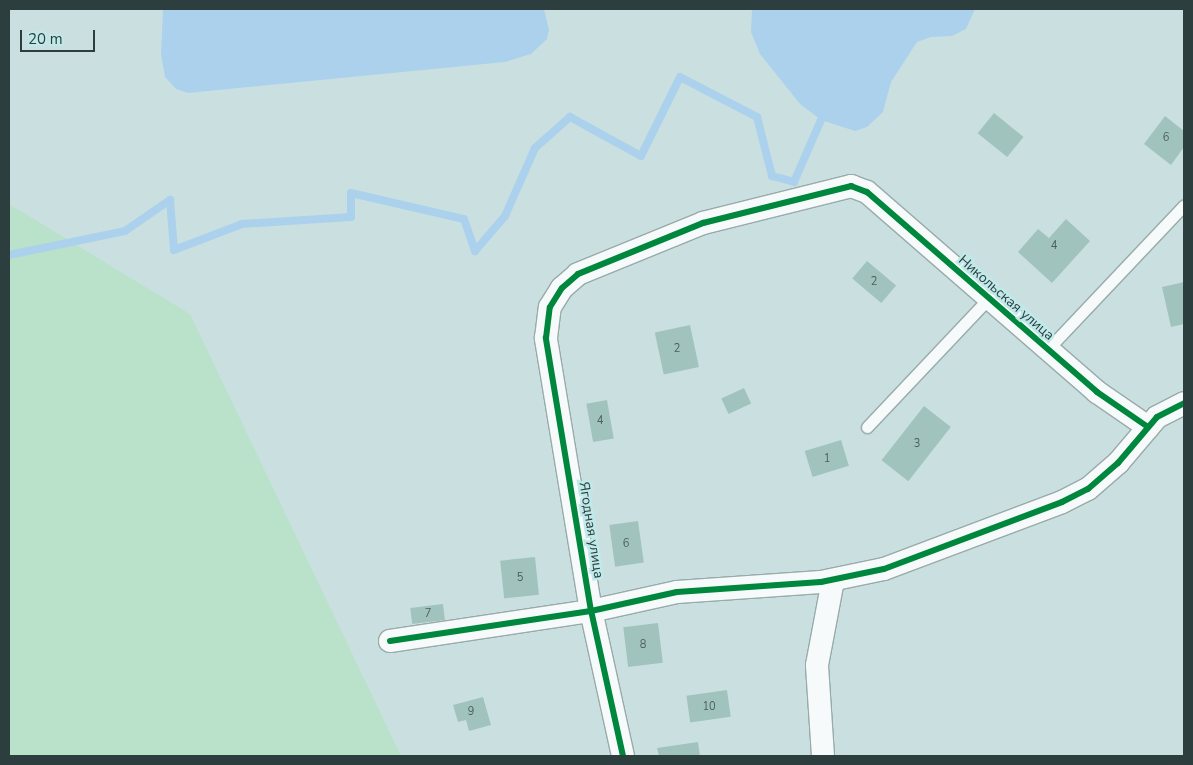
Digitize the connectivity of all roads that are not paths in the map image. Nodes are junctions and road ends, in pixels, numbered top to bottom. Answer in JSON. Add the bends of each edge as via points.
{"nodes":[{"id":1,"x":1184,"y":205,"type":"edge"},
{"id":2,"x":988,"y":299,"type":"junction"},
{"id":3,"x":550,"y":307,"type":"joint"},
{"id":4,"x":1047,"y":350,"type":"junction"},
{"id":5,"x":1184,"y":403,"type":"edge"},
{"id":6,"x":867,"y":427,"type":"dead end"},
{"id":7,"x":1148,"y":427,"type":"junction"},
{"id":8,"x":833,"y":580,"type":"junction"},
{"id":9,"x":591,"y":611,"type":"junction"},
{"id":10,"x":390,"y":641,"type":"dead end"},
{"id":11,"x":624,"y":756,"type":"edge"},
{"id":12,"x":823,"y":756,"type":"edge"}],
"edges":[{"from":1,"to":4,"type":"lane"},
{"from":2,"to":3,"type":"street","name":"Никольская улица","via":[[867,192],[851,186],[694,227],[578,274],[562,288]]},
{"from":2,"to":4,"type":"street","name":"Никольская улица"},
{"from":2,"to":6,"type":"lane"},
{"from":3,"to":9,"type":"street","name":"Ягодная улица","via":[[546,338]]},
{"from":4,"to":7,"type":"street","name":"Никольская улица","via":[[1097,392]]},
{"from":5,"to":7,"type":"street","via":[[1157,417]]},
{"from":7,"to":8,"type":"street","via":[[1118,463],[1088,488],[1062,502],[884,569]]},
{"from":8,"to":9,"type":"street","via":[[677,592]]},
{"from":8,"to":12,"type":"street","via":[[817,665]]},
{"from":9,"to":10,"type":"street"},
{"from":9,"to":11,"type":"street","name":"Ягодная улица"}]}
